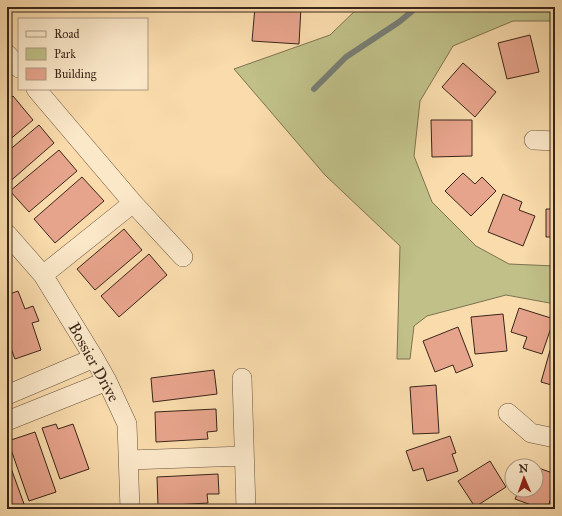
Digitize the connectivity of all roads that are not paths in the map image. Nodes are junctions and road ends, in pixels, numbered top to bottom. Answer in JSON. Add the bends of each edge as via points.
{"nodes":[{"id":1,"x":7,"y":54,"type":"edge"},
{"id":2,"x":18,"y":67,"type":"edge"},
{"id":3,"x":37,"y":90,"type":"edge"},
{"id":4,"x":534,"y":140,"type":"dead end"},
{"id":5,"x":555,"y":141,"type":"edge"},
{"id":6,"x":133,"y":203,"type":"junction"},
{"id":7,"x":7,"y":234,"type":"edge"},
{"id":8,"x":183,"y":257,"type":"dead end"},
{"id":9,"x":43,"y":275,"type":"junction"},
{"id":10,"x":94,"y":358,"type":"junction"},
{"id":11,"x":242,"y":378,"type":"dead end"},
{"id":12,"x":107,"y":381,"type":"junction"},
{"id":13,"x":7,"y":395,"type":"edge"},
{"id":14,"x":508,"y":413,"type":"dead end"},
{"id":15,"x":7,"y":421,"type":"edge"},
{"id":16,"x":555,"y":438,"type":"edge"},
{"id":17,"x":244,"y":456,"type":"junction"},
{"id":18,"x":129,"y":460,"type":"junction"},
{"id":19,"x":130,"y":509,"type":"edge"},
{"id":20,"x":246,"y":509,"type":"edge"}],
"edges":[{"from":1,"to":2,"type":"street"},
{"from":3,"to":6,"type":"street"},
{"from":4,"to":5,"type":"street"},
{"from":6,"to":8,"type":"street"},
{"from":6,"to":9,"type":"street"},
{"from":7,"to":9,"type":"street","name":"Bossier Drive"},
{"from":9,"to":10,"type":"street","name":"Bossier Drive"},
{"from":10,"to":12,"type":"street","name":"Bossier Drive"},
{"from":10,"to":13,"type":"street"},
{"from":11,"to":17,"type":"street"},
{"from":12,"to":15,"type":"street"},
{"from":12,"to":18,"type":"street","name":"Bossier Drive","via":[[127,424]]},
{"from":14,"to":16,"type":"street","via":[[531,433]]},
{"from":17,"to":18,"type":"street"},
{"from":17,"to":20,"type":"street"},
{"from":18,"to":19,"type":"street","name":"Bossier Drive"}]}
